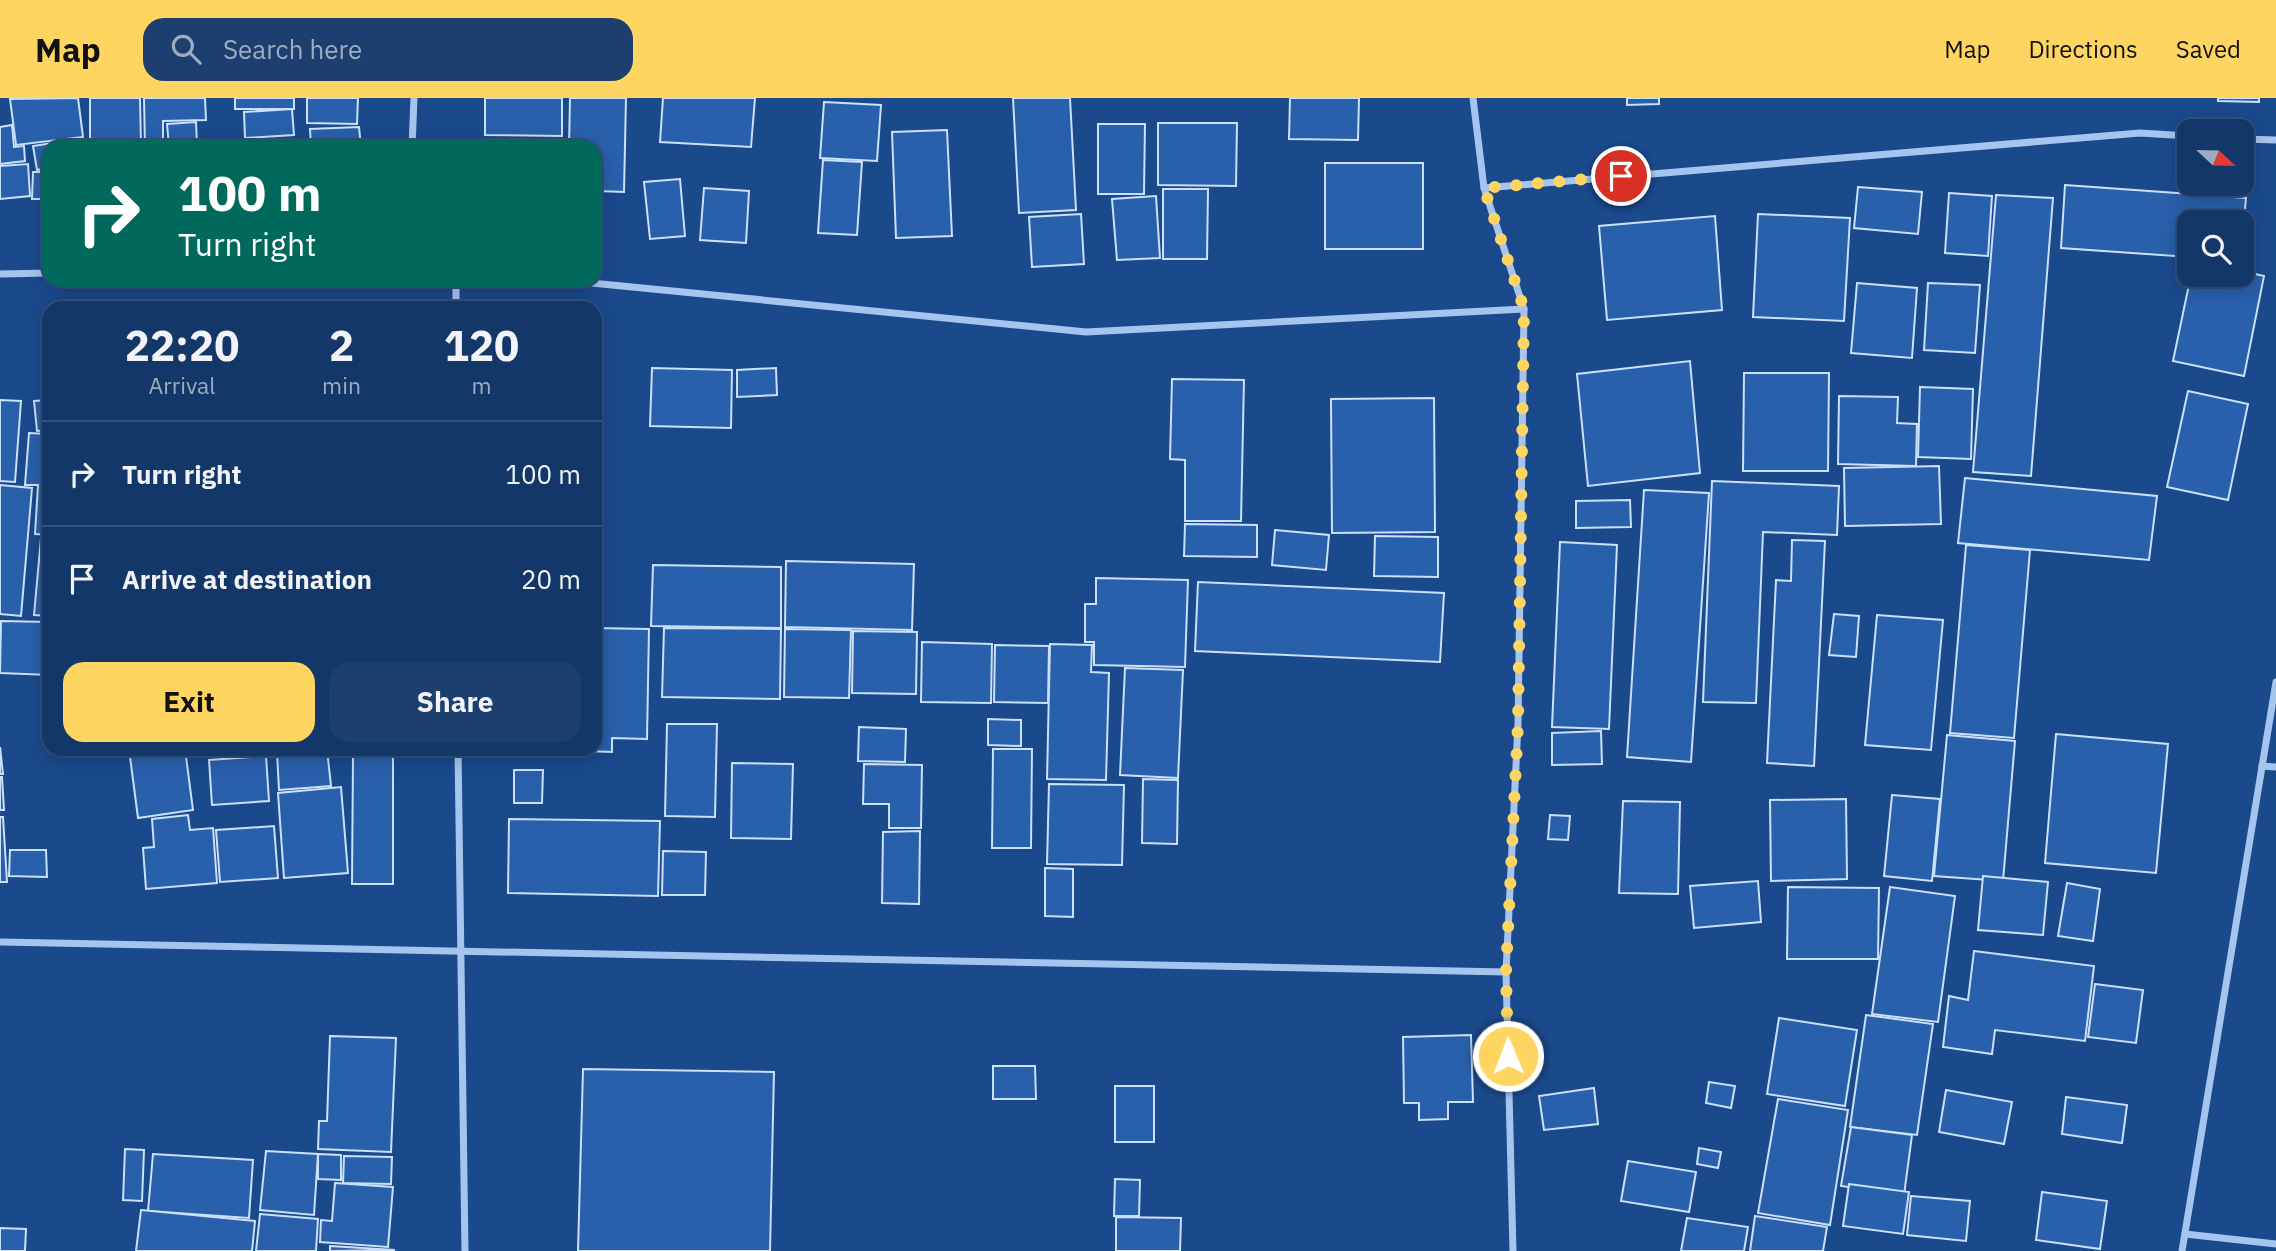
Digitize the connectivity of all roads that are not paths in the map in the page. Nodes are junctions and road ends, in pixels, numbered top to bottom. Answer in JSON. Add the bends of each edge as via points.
{"nodes":[{"id":1,"x":414,"y":98,"type":"edge"},
{"id":2,"x":1473,"y":98,"type":"edge"},
{"id":3,"x":2177,"y":135,"type":"edge"},
{"id":4,"x":2254,"y":139,"type":"edge"},
{"id":5,"x":412,"y":140,"type":"edge"},
{"id":6,"x":2276,"y":140,"type":"edge"},
{"id":7,"x":1484,"y":188,"type":"junction"},
{"id":8,"x":42,"y":273,"type":"edge"},
{"id":9,"x":0,"y":274,"type":"edge"},
{"id":10,"x":602,"y":284,"type":"edge"},
{"id":11,"x":1524,"y":309,"type":"junction"},
{"id":12,"x":2276,"y":682,"type":"edge"},
{"id":13,"x":458,"y":756,"type":"edge"},
{"id":14,"x":2262,"y":766,"type":"junction"},
{"id":15,"x":2276,"y":767,"type":"edge"},
{"id":16,"x":0,"y":942,"type":"edge"},
{"id":17,"x":459,"y":951,"type":"junction"},
{"id":18,"x":1506,"y":972,"type":"junction"},
{"id":19,"x":2185,"y":1234,"type":"junction"},
{"id":20,"x":2276,"y":1244,"type":"edge"},
{"id":21,"x":465,"y":1251,"type":"edge"},
{"id":22,"x":1513,"y":1251,"type":"edge"},
{"id":23,"x":2182,"y":1251,"type":"edge"}],
"edges":[{"from":1,"to":5,"type":"street"},
{"from":2,"to":7,"type":"street"},
{"from":3,"to":7,"type":"street","via":[[2140,133]]},
{"from":4,"to":6,"type":"street"},
{"from":7,"to":11,"type":"street"},
{"from":8,"to":9,"type":"street"},
{"from":10,"to":11,"type":"street","via":[[1086,332]]},
{"from":11,"to":18,"type":"street","via":[[1518,724]]},
{"from":12,"to":14,"type":"street"},
{"from":13,"to":17,"type":"street"},
{"from":14,"to":15,"type":"street"},
{"from":14,"to":19,"type":"street"},
{"from":16,"to":17,"type":"street"},
{"from":17,"to":18,"type":"street"},
{"from":17,"to":21,"type":"street"},
{"from":18,"to":22,"type":"street"},
{"from":19,"to":20,"type":"street"},
{"from":19,"to":23,"type":"street"}]}
